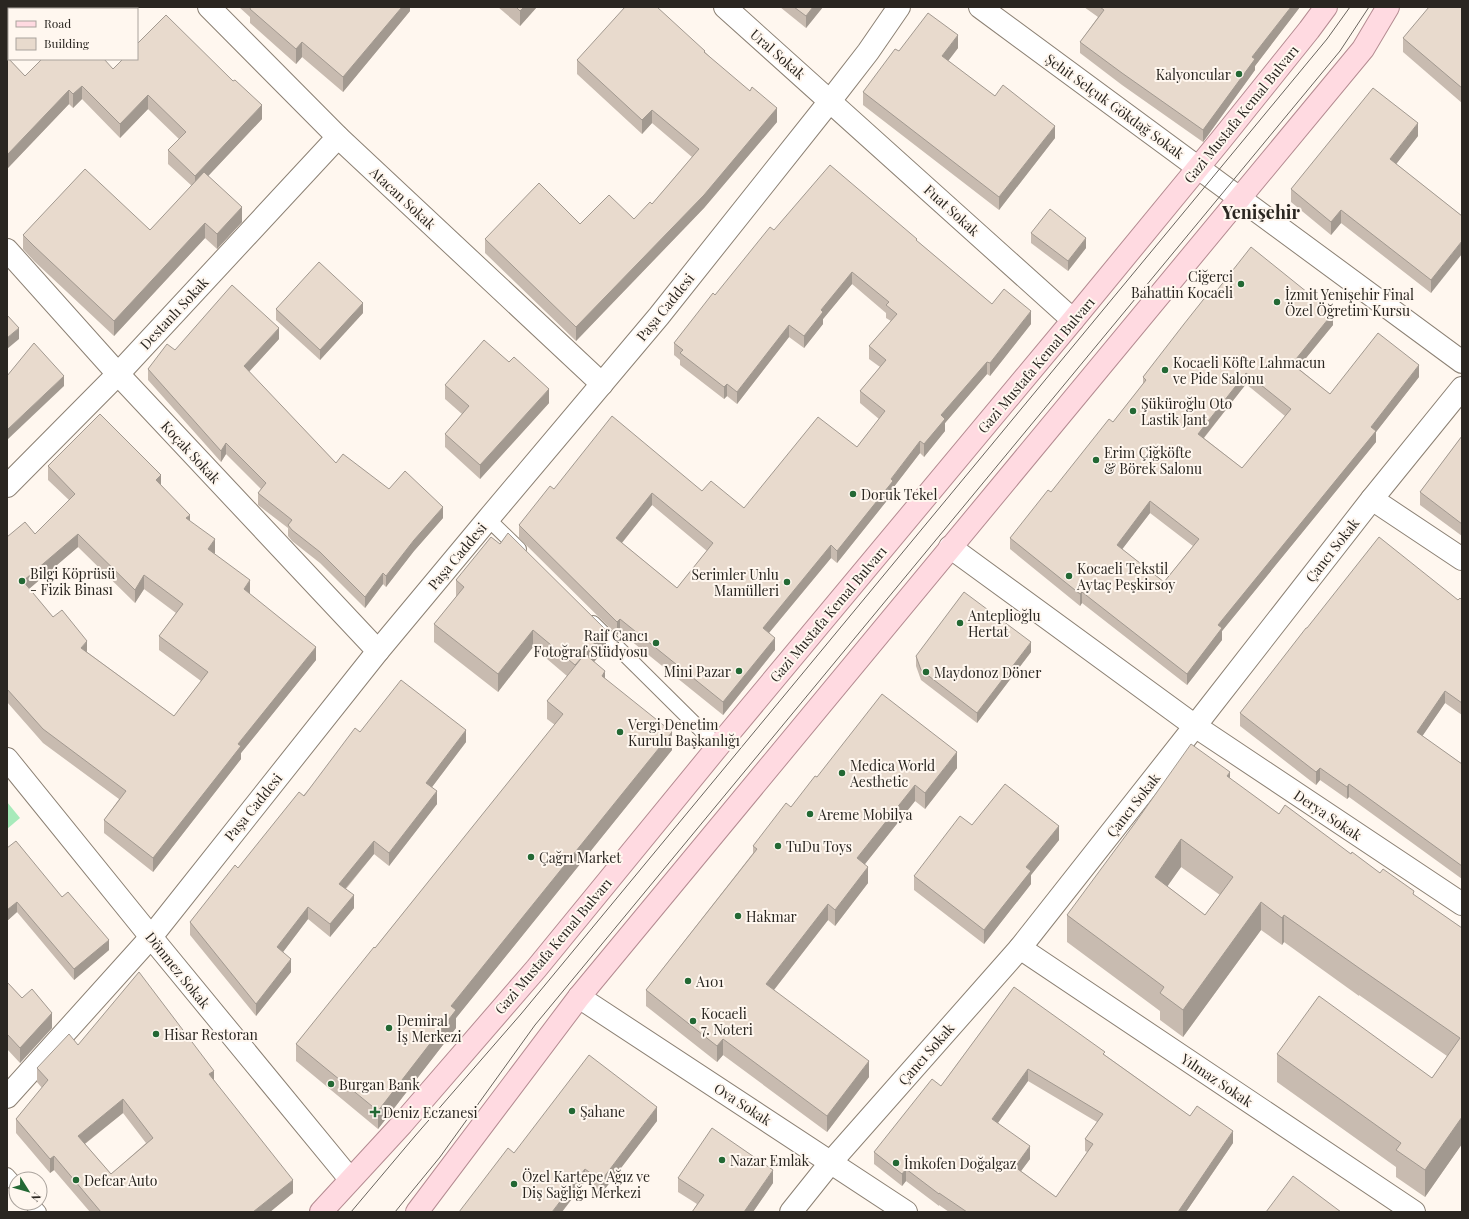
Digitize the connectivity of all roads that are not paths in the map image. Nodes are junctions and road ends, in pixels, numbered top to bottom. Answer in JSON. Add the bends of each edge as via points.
{"nodes":[{"id":1,"x":209,"y":7,"type":"edge"},
{"id":2,"x":725,"y":7,"type":"edge"},
{"id":3,"x":899,"y":7,"type":"edge"},
{"id":4,"x":980,"y":7,"type":"edge"},
{"id":5,"x":1326,"y":7,"type":"edge"},
{"id":6,"x":1388,"y":7,"type":"edge"},
{"id":7,"x":830,"y":101,"type":"junction"},
{"id":8,"x":338,"y":137,"type":"junction"},
{"id":9,"x":1198,"y":167,"type":"junction"},
{"id":10,"x":1239,"y":198,"type":"junction"},
{"id":11,"x":7,"y":250,"type":"edge"},
{"id":12,"x":1073,"y":320,"type":"junction"},
{"id":13,"x":1462,"y":362,"type":"edge"},
{"id":14,"x":118,"y":374,"type":"junction"},
{"id":15,"x":602,"y":384,"type":"junction"},
{"id":16,"x":1462,"y":388,"type":"edge"},
{"id":17,"x":7,"y":486,"type":"edge"},
{"id":18,"x":1372,"y":499,"type":"junction"},
{"id":19,"x":488,"y":519,"type":"junction"},
{"id":20,"x":950,"y":548,"type":"junction"},
{"id":21,"x":527,"y":558,"type":"edge"},
{"id":22,"x":1462,"y":559,"type":"edge"},
{"id":23,"x":583,"y":614,"type":"edge"},
{"id":24,"x":378,"y":651,"type":"junction"},
{"id":25,"x":1195,"y":726,"type":"junction"},
{"id":26,"x":720,"y":744,"type":"junction"},
{"id":27,"x":7,"y":759,"type":"edge"},
{"id":28,"x":1462,"y":904,"type":"edge"},
{"id":29,"x":150,"y":937,"type":"junction"},
{"id":30,"x":1020,"y":948,"type":"junction"},
{"id":31,"x":579,"y":997,"type":"junction"},
{"id":32,"x":7,"y":1098,"type":"edge"},
{"id":33,"x":831,"y":1162,"type":"junction"},
{"id":34,"x":350,"y":1179,"type":"junction"},
{"id":35,"x":321,"y":1212,"type":"edge"},
{"id":36,"x":416,"y":1212,"type":"edge"},
{"id":37,"x":791,"y":1212,"type":"edge"},
{"id":38,"x":906,"y":1212,"type":"edge"},
{"id":39,"x":1414,"y":1212,"type":"edge"}],
"edges":[{"from":1,"to":8,"type":"street","name":"Atacan Sokak"},
{"from":2,"to":7,"type":"street","name":"Ural Sokak"},
{"from":3,"to":7,"type":"street","name":"Paşa Caddesi"},
{"from":4,"to":9,"type":"street","name":"Şehit Selçuk Gökdağ Sokak"},
{"from":5,"to":9,"type":"main road","name":"Gazi Mustafa Kemal Bulvarı"},
{"from":6,"to":10,"type":"main road","via":[[1363,49]]},
{"from":7,"to":12,"type":"street","name":"Fuat Sokak"},
{"from":7,"to":15,"type":"street","name":"Paşa Caddesi"},
{"from":8,"to":14,"type":"street","name":"Destanlı Sokak"},
{"from":8,"to":15,"type":"street","name":"Atacan Sokak"},
{"from":9,"to":10,"type":"street","name":"Şehit Selçuk Gökdağ Sokak"},
{"from":9,"to":12,"type":"main road","name":"Gazi Mustafa Kemal Bulvarı"},
{"from":10,"to":13,"type":"street","name":"Şehit Selçuk Gökdağ Sokak"},
{"from":10,"to":20,"type":"main road"},
{"from":11,"to":14,"type":"street","name":"Koçak Sokak"},
{"from":12,"to":26,"type":"main road","name":"Gazi Mustafa Kemal Bulvarı"},
{"from":14,"to":17,"type":"street","name":"Destanlı Sokak"},
{"from":14,"to":24,"type":"street","name":"Koçak Sokak"},
{"from":15,"to":19,"type":"street","name":"Paşa Caddesi"},
{"from":16,"to":18,"type":"street","name":"Çancı Sokak"},
{"from":18,"to":22,"type":"street"},
{"from":18,"to":25,"type":"street","name":"Çancı Sokak"},
{"from":19,"to":21,"type":"lane"},
{"from":19,"to":24,"type":"street","name":"Paşa Caddesi"},
{"from":20,"to":25,"type":"street","name":"Derya Sokak"},
{"from":20,"to":31,"type":"main road"},
{"from":23,"to":26,"type":"lane","via":[[707,736]]},
{"from":24,"to":29,"type":"street","name":"Paşa Caddesi"},
{"from":25,"to":28,"type":"street","name":"Derya Sokak"},
{"from":25,"to":30,"type":"street","name":"Çancı Sokak"},
{"from":26,"to":34,"type":"main road","name":"Gazi Mustafa Kemal Bulvarı","via":[[536,969],[402,1124]]},
{"from":27,"to":29,"type":"street","name":"Dönmez Sokak"},
{"from":29,"to":32,"type":"street","name":"Paşa Caddesi"},
{"from":29,"to":34,"type":"street","name":"Dönmez Sokak"},
{"from":30,"to":33,"type":"street","name":"Çancı Sokak"},
{"from":30,"to":39,"type":"street","name":"Yılmaz Sokak"},
{"from":31,"to":33,"type":"street","name":"Ova Sokak"},
{"from":31,"to":36,"type":"main road"},
{"from":33,"to":37,"type":"street","name":"Çancı Sokak"},
{"from":33,"to":38,"type":"street","name":"Ova Sokak"},
{"from":34,"to":35,"type":"main road","name":"Gazi Mustafa Kemal Bulvarı"}]}
